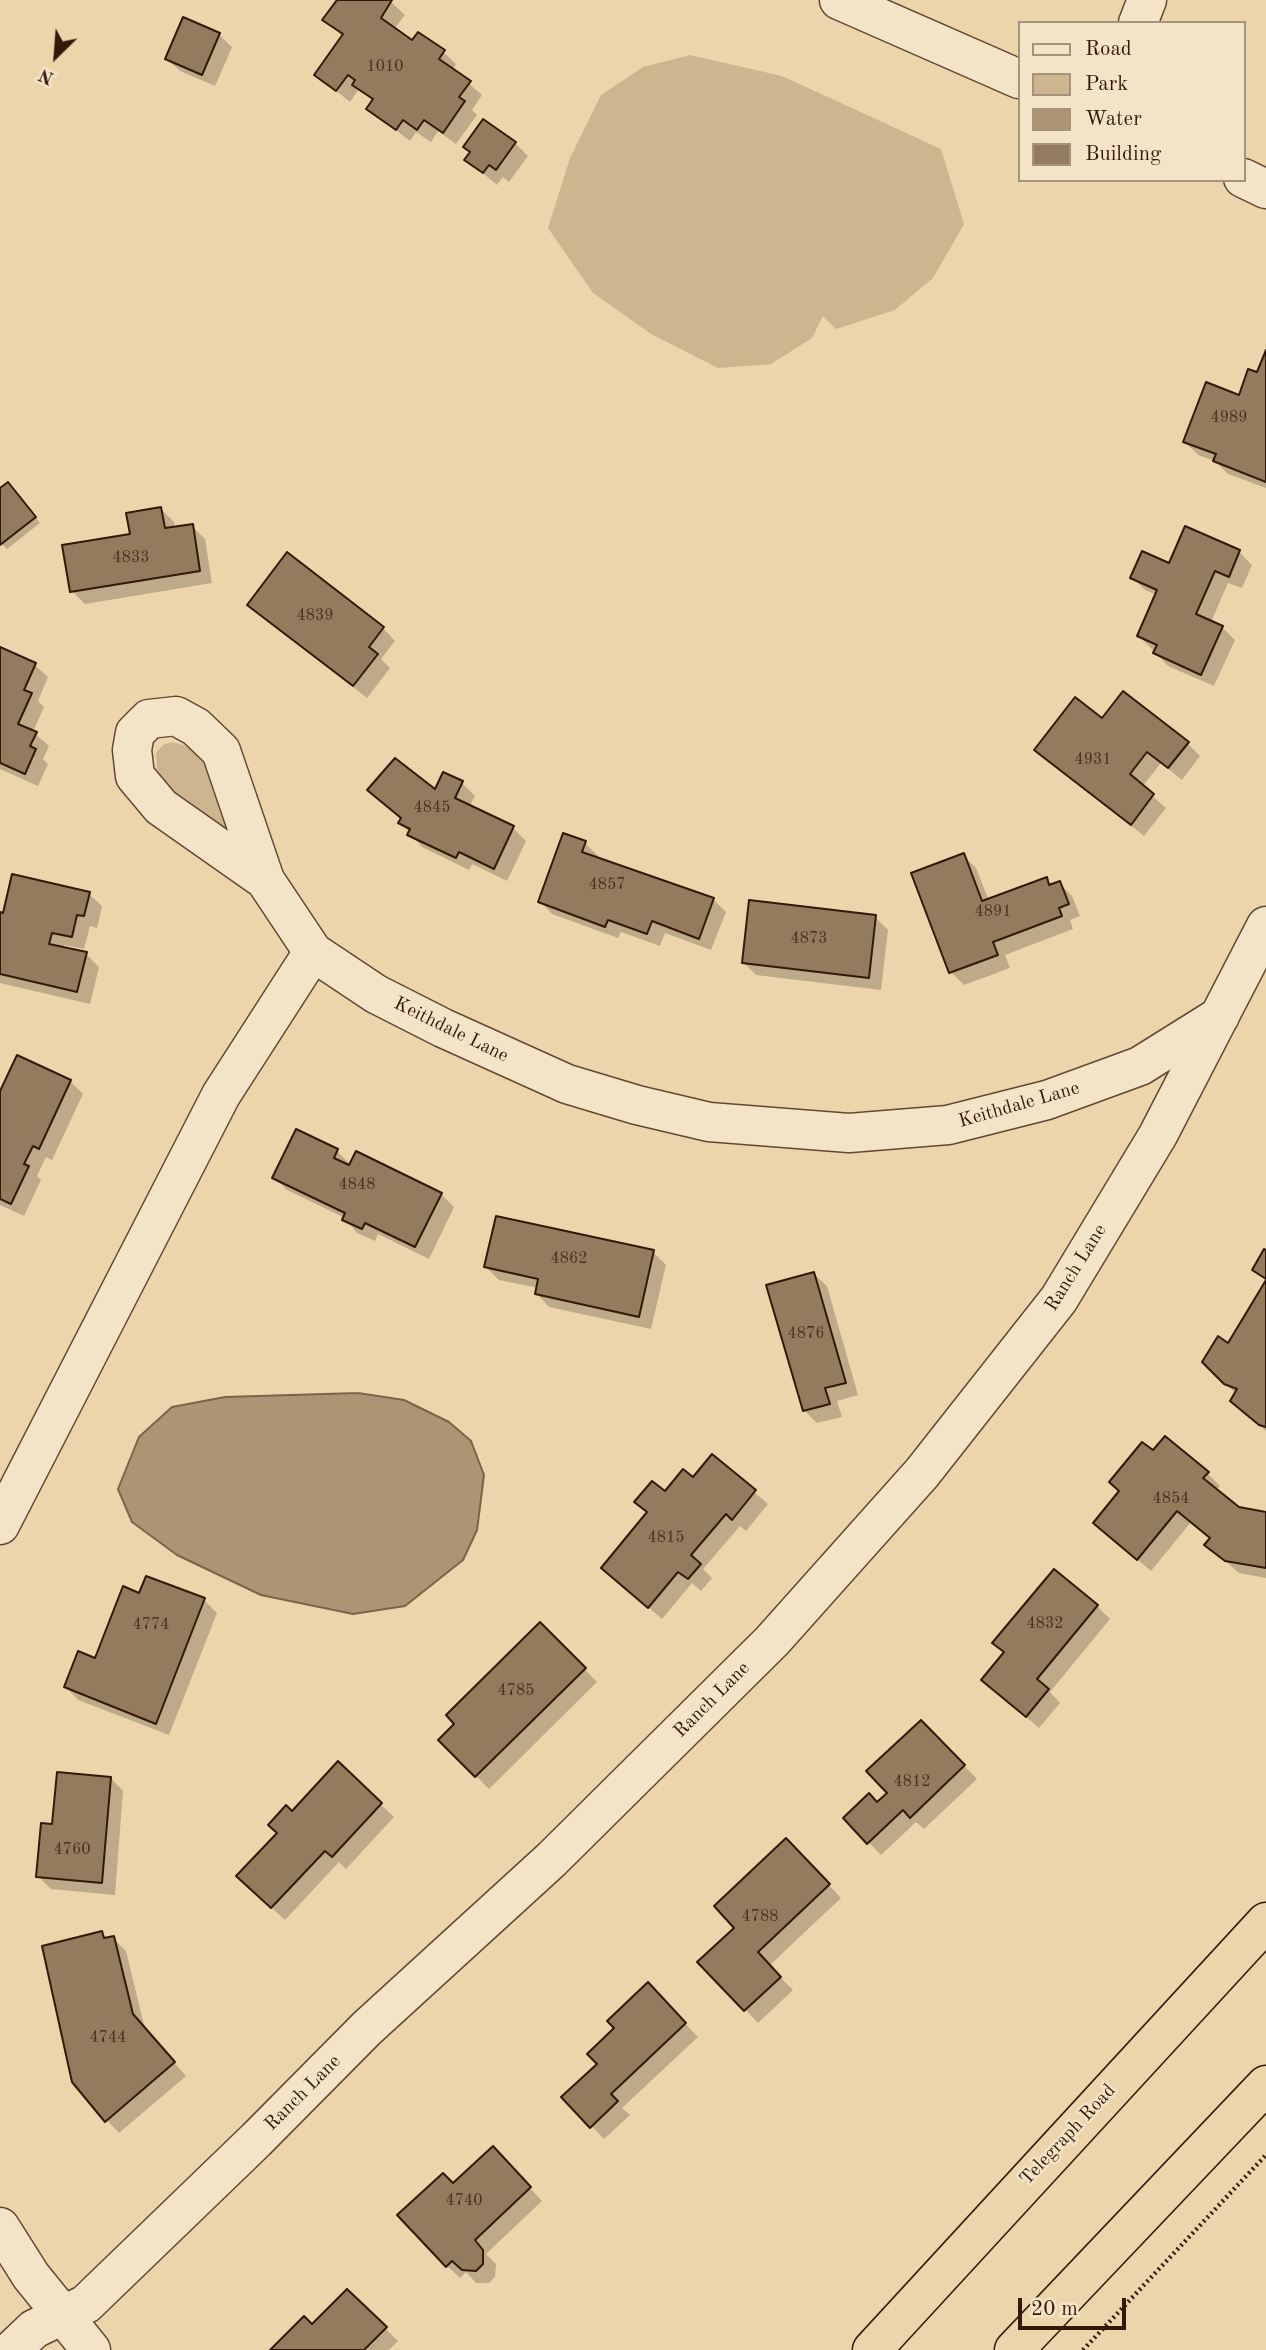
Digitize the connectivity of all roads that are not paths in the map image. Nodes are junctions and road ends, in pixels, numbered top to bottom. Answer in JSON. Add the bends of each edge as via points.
{"nodes":[{"id":1,"x":839,"y":0,"type":"edge"},
{"id":2,"x":1147,"y":0,"type":"edge"},
{"id":3,"x":1139,"y":21,"type":"edge"},
{"id":4,"x":1018,"y":79,"type":"edge"},
{"id":5,"x":1245,"y":179,"type":"edge"},
{"id":6,"x":1266,"y":189,"type":"edge"},
{"id":7,"x":265,"y":880,"type":"dead end"},
{"id":8,"x":1266,"y":926,"type":"edge"},
{"id":9,"x":313,"y":953,"type":"junction"},
{"id":10,"x":1222,"y":1015,"type":"junction"},
{"id":11,"x":0,"y":1525,"type":"edge"},
{"id":12,"x":1266,"y":1922,"type":"edge"},
{"id":13,"x":1266,"y":2085,"type":"edge"},
{"id":14,"x":0,"y":2227,"type":"edge"},
{"id":15,"x":62,"y":2315,"type":"junction"},
{"id":16,"x":12,"y":2350,"type":"edge"},
{"id":17,"x":91,"y":2350,"type":"edge"},
{"id":18,"x":872,"y":2350,"type":"edge"},
{"id":19,"x":1014,"y":2350,"type":"edge"}],
"edges":[{"from":1,"to":4,"type":"street"},
{"from":2,"to":3,"type":"street"},
{"from":5,"to":6,"type":"street"},
{"from":7,"to":9,"type":"street"},
{"from":8,"to":10,"type":"street","name":"Ranch Lane"},
{"from":9,"to":10,"type":"street","name":"Keithdale Lane","via":[[387,1000],[567,1084],[709,1122],[849,1133],[948,1125],[1047,1100],[1140,1066]]},
{"from":9,"to":11,"type":"street","via":[[221,1095]]},
{"from":10,"to":15,"type":"street","name":"Ranch Lane","via":[[1158,1135],[1059,1299],[922,1473],[772,1641],[551,1860],[367,2028],[86,2304]]},
{"from":12,"to":18,"type":"highway","name":"Telegraph Road"},
{"from":13,"to":19,"type":"highway"},
{"from":14,"to":15,"type":"street"},
{"from":15,"to":16,"type":"street","name":"Ranch Lane","via":[[34,2329]]},
{"from":15,"to":17,"type":"street"}]}
